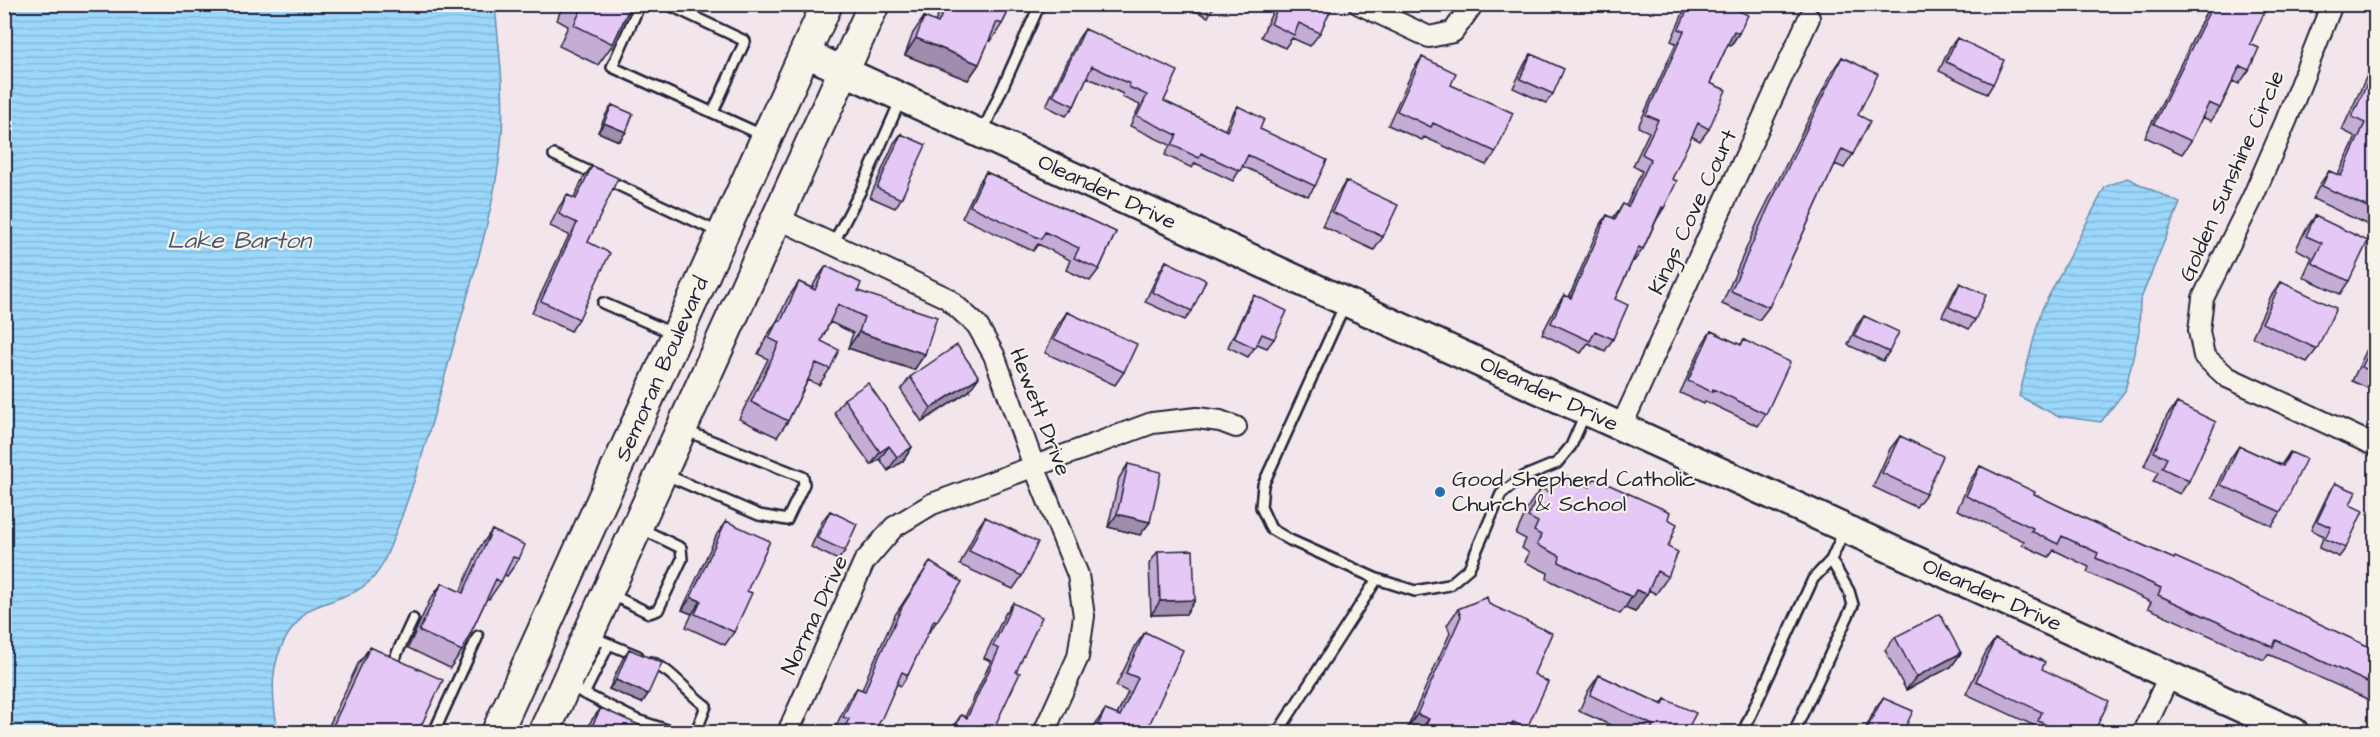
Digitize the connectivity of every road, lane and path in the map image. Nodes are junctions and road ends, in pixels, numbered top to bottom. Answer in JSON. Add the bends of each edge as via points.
{"nodes":[{"id":1,"x":640,"y":4,"type":"edge"},
{"id":2,"x":667,"y":4,"type":"edge"},
{"id":3,"x":827,"y":4,"type":"edge"},
{"id":4,"x":874,"y":4,"type":"edge"},
{"id":5,"x":1040,"y":4,"type":"edge"},
{"id":6,"x":1359,"y":4,"type":"edge"},
{"id":7,"x":1473,"y":4,"type":"edge"},
{"id":8,"x":2332,"y":4,"type":"edge"},
{"id":9,"x":1809,"y":18,"type":"dead end"},
{"id":10,"x":805,"y":53,"type":"junction"},
{"id":11,"x":844,"y":71,"type":"junction"},
{"id":12,"x":902,"y":97,"type":"junction"},
{"id":13,"x":713,"y":112,"type":"junction"},
{"id":14,"x":982,"y":134,"type":"junction"},
{"id":15,"x":766,"y":138,"type":"junction"},
{"id":16,"x":554,"y":155,"type":"dead end"},
{"id":17,"x":777,"y":218,"type":"junction"},
{"id":18,"x":723,"y":234,"type":"junction"},
{"id":19,"x":833,"y":244,"type":"junction"},
{"id":20,"x":1346,"y":302,"type":"junction"},
{"id":21,"x":603,"y":303,"type":"dead end"},
{"id":22,"x":677,"y":335,"type":"junction"},
{"id":23,"x":1586,"y":411,"type":"junction"},
{"id":24,"x":1236,"y":427,"type":"dead end"},
{"id":25,"x":1621,"y":427,"type":"junction"},
{"id":26,"x":682,"y":429,"type":"junction"},
{"id":27,"x":2376,"y":446,"type":"edge"},
{"id":28,"x":1034,"y":466,"type":"junction"},
{"id":29,"x":661,"y":473,"type":"junction"},
{"id":30,"x":637,"y":526,"type":"junction"},
{"id":31,"x":1845,"y":529,"type":"junction"},
{"id":32,"x":1831,"y":560,"type":"junction"},
{"id":33,"x":1377,"y":579,"type":"junction"},
{"id":34,"x":607,"y":592,"type":"junction"},
{"id":35,"x":412,"y":618,"type":"dead end"},
{"id":36,"x":478,"y":636,"type":"edge"},
{"id":37,"x":598,"y":639,"type":"junction"},
{"id":38,"x":402,"y":668,"type":"edge"},
{"id":39,"x":2169,"y":676,"type":"junction"},
{"id":40,"x":442,"y":687,"type":"edge"},
{"id":41,"x":575,"y":689,"type":"junction"},
{"id":42,"x":453,"y":691,"type":"junction"},
{"id":43,"x":434,"y":732,"type":"edge"},
{"id":44,"x":496,"y":732,"type":"edge"},
{"id":45,"x":544,"y":732,"type":"edge"},
{"id":46,"x":673,"y":732,"type":"edge"},
{"id":47,"x":696,"y":732,"type":"edge"},
{"id":48,"x":788,"y":732,"type":"edge"},
{"id":49,"x":1044,"y":732,"type":"edge"},
{"id":50,"x":1278,"y":732,"type":"edge"},
{"id":51,"x":1743,"y":732,"type":"edge"},
{"id":52,"x":1794,"y":732,"type":"edge"},
{"id":53,"x":2143,"y":732,"type":"edge"},
{"id":54,"x":2294,"y":732,"type":"edge"}],
"edges":[{"from":1,"to":13,"type":"lane","via":[[612,67]]},
{"from":2,"to":13,"type":"lane","via":[[745,41]]},
{"from":3,"to":10,"type":"main road","name":"Semoran Boulevard"},
{"from":4,"to":11,"type":"main road","name":"Semoran Boulevard"},
{"from":5,"to":14,"type":"lane"},
{"from":6,"to":7,"type":"street","via":[[1430,37],[1454,32]]},
{"from":8,"to":27,"type":"street","name":"Golden Sunshine Circle","via":[[2256,190],[2203,298],[2199,331],[2204,356],[2227,377]]},
{"from":9,"to":25,"type":"street","name":"Kings Cove Court"},
{"from":10,"to":11,"type":"street","name":"Oleander Drive"},
{"from":10,"to":15,"type":"main road","name":"Semoran Boulevard"},
{"from":11,"to":12,"type":"street","name":"Oleander Drive"},
{"from":11,"to":17,"type":"main road","name":"Semoran Boulevard"},
{"from":12,"to":14,"type":"street","name":"Oleander Drive"},
{"from":12,"to":19,"type":"lane"},
{"from":13,"to":15,"type":"lane"},
{"from":14,"to":20,"type":"street","name":"Oleander Drive"},
{"from":15,"to":18,"type":"main road","name":"Semoran Boulevard"},
{"from":16,"to":18,"type":"lane"},
{"from":17,"to":19,"type":"street","name":"Hewett Drive"},
{"from":17,"to":26,"type":"main road","name":"Semoran Boulevard"},
{"from":18,"to":22,"type":"main road","name":"Semoran Boulevard"},
{"from":19,"to":28,"type":"street","name":"Hewett Drive","via":[[947,298],[977,325],[994,355]]},
{"from":20,"to":23,"type":"street","name":"Oleander Drive"},
{"from":20,"to":33,"type":"lane","via":[[1263,485],[1261,507],[1271,529]]},
{"from":21,"to":22,"type":"lane"},
{"from":22,"to":44,"type":"main road","name":"Semoran Boulevard"},
{"from":23,"to":25,"type":"street","name":"Oleander Drive"},
{"from":23,"to":33,"type":"lane","via":[[1571,446],[1557,463],[1523,477],[1501,494],[1468,568],[1449,585],[1415,591]]},
{"from":24,"to":28,"type":"street","name":"Norma Drive","via":[[1197,418],[1152,423]]},
{"from":25,"to":31,"type":"street","name":"Oleander Drive"},
{"from":26,"to":29,"type":"main road","name":"Semoran Boulevard"},
{"from":26,"to":29,"type":"lane","via":[[803,477],[804,484],[787,520],[759,515]]},
{"from":28,"to":48,"type":"street","name":"Norma Drive","via":[[932,504],[894,527],[864,562]]},
{"from":28,"to":49,"type":"street","name":"Hewett Drive","via":[[1078,575],[1084,616],[1078,657]]},
{"from":29,"to":30,"type":"main road","name":"Semoran Boulevard"},
{"from":30,"to":34,"type":"main road","name":"Semoran Boulevard"},
{"from":30,"to":34,"type":"lane","via":[[681,548],[682,559],[658,610],[649,613]]},
{"from":31,"to":32,"type":"lane"},
{"from":31,"to":39,"type":"street","name":"Oleander Drive"},
{"from":32,"to":51,"type":"lane","via":[[1813,579]]},
{"from":32,"to":52,"type":"lane","via":[[1849,591],[1852,605]]},
{"from":33,"to":50,"type":"lane"},
{"from":34,"to":37,"type":"main road","name":"Semoran Boulevard"},
{"from":35,"to":38,"type":"lane","via":[[389,662]]},
{"from":36,"to":42,"type":"lane"},
{"from":37,"to":41,"type":"main road","name":"Semoran Boulevard"},
{"from":37,"to":47,"type":"lane","via":[[656,664],[706,706]]},
{"from":39,"to":53,"type":"street"},
{"from":39,"to":54,"type":"street","name":"Oleander Drive"},
{"from":40,"to":42,"type":"lane"},
{"from":41,"to":45,"type":"main road","name":"Semoran Boulevard"},
{"from":41,"to":46,"type":"lane","via":[[637,720]]},
{"from":42,"to":43,"type":"lane"}]}
